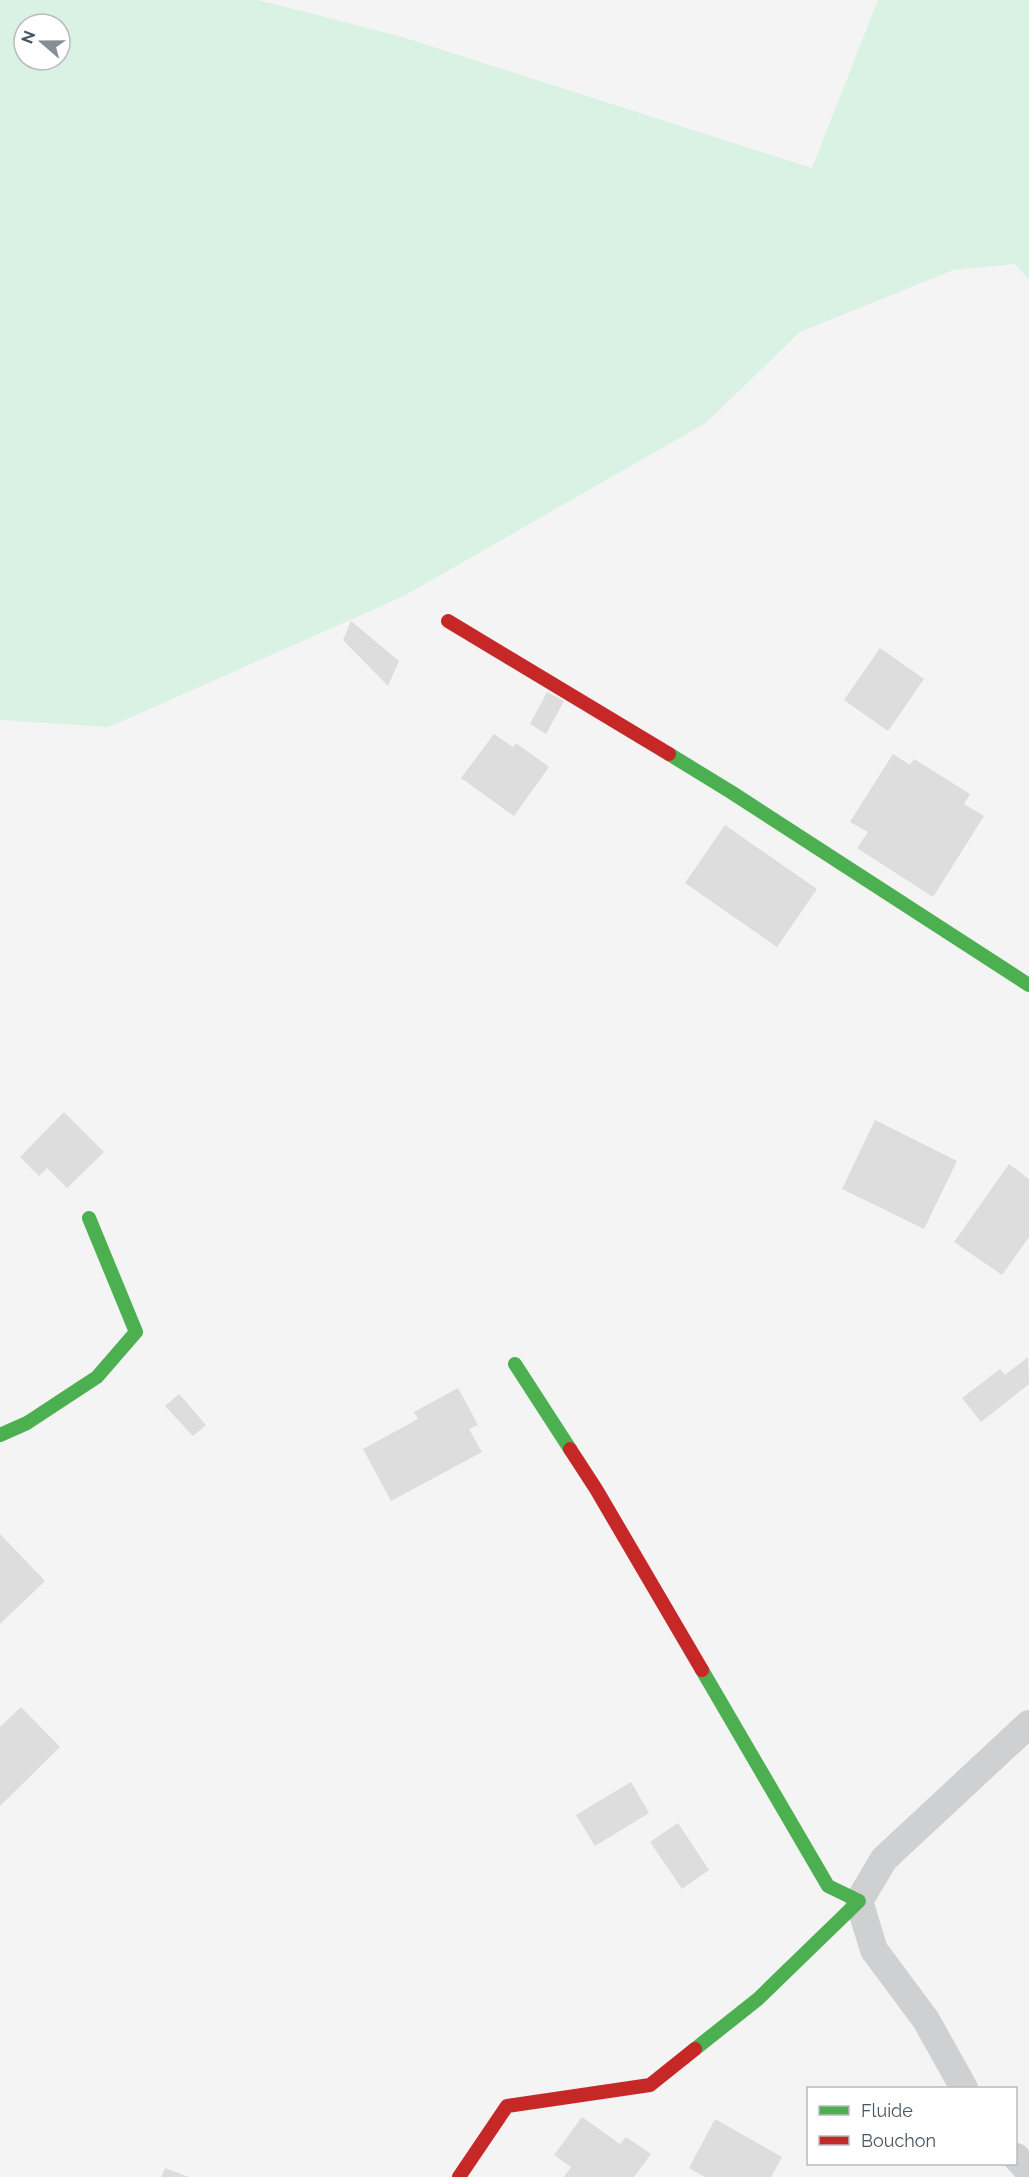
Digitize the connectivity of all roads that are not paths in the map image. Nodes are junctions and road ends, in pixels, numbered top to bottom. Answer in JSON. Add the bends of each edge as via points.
{"nodes":[{"id":1,"x":448,"y":621,"type":"dead end"},
{"id":2,"x":1029,"y":985,"type":"edge"},
{"id":3,"x":89,"y":1218,"type":"dead end"},
{"id":4,"x":516,"y":1364,"type":"dead end"},
{"id":5,"x":0,"y":1435,"type":"edge"},
{"id":6,"x":1029,"y":1724,"type":"edge"},
{"id":7,"x":859,"y":1901,"type":"junction"},
{"id":8,"x":963,"y":2087,"type":"edge"},
{"id":9,"x":1017,"y":2158,"type":"edge"},
{"id":10,"x":1029,"y":2171,"type":"edge"},
{"id":11,"x":459,"y":2177,"type":"edge"}],
"edges":[{"from":1,"to":2,"type":"street","via":[[731,792]]},
{"from":3,"to":5,"type":"street","via":[[135,1332],[97,1377],[27,1423]]},
{"from":4,"to":7,"type":"street","via":[[596,1489],[828,1886]]},
{"from":6,"to":7,"type":"street","via":[[884,1859]]},
{"from":7,"to":8,"type":"street","via":[[874,1950],[927,2019]]},
{"from":7,"to":11,"type":"street","via":[[758,2000],[650,2085],[507,2106]]},
{"from":9,"to":10,"type":"street"}]}
